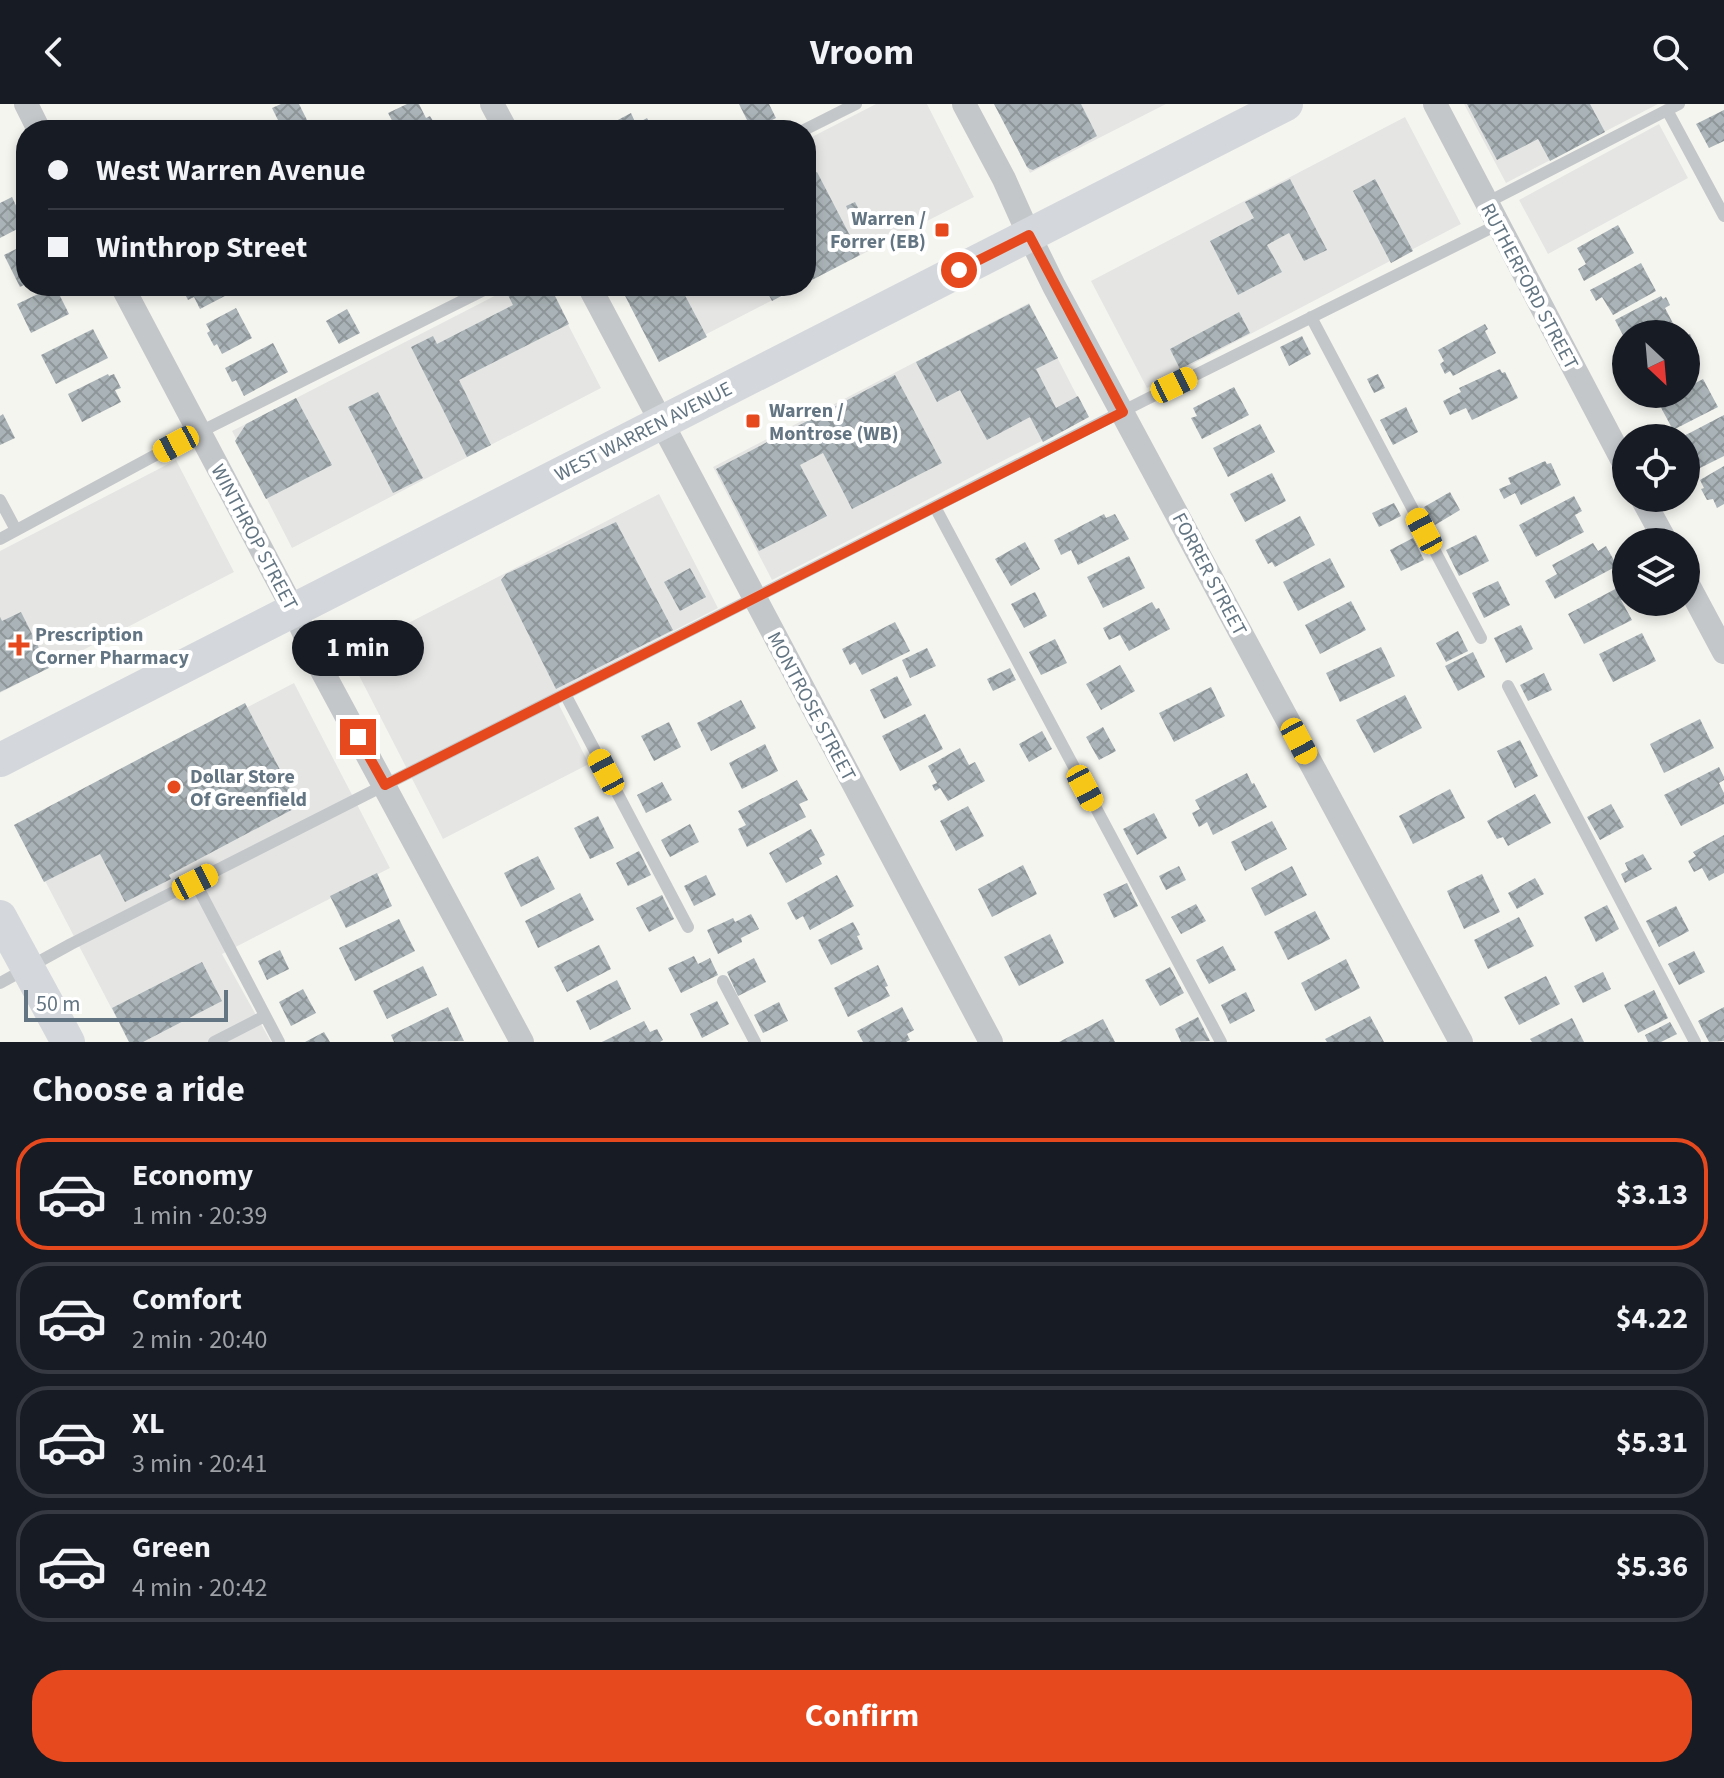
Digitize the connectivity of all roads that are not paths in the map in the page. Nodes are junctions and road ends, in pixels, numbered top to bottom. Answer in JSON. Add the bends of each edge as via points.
{"nodes":[{"id":1,"x":856,"y":104,"type":"edge"},
{"id":2,"x":964,"y":104,"type":"edge"},
{"id":3,"x":1286,"y":104,"type":"edge"},
{"id":4,"x":1435,"y":104,"type":"edge"},
{"id":5,"x":1679,"y":104,"type":"edge"},
{"id":6,"x":1667,"y":110,"type":"junction"},
{"id":7,"x":816,"y":124,"type":"edge"},
{"id":8,"x":1486,"y":203,"type":"junction"},
{"id":9,"x":1724,"y":216,"type":"edge"},
{"id":10,"x":1497,"y":225,"type":"junction"},
{"id":11,"x":1029,"y":235,"type":"junction"},
{"id":12,"x":127,"y":296,"type":"edge"},
{"id":13,"x":472,"y":296,"type":"edge"},
{"id":14,"x":594,"y":296,"type":"edge"},
{"id":15,"x":1311,"y":317,"type":"junction"},
{"id":16,"x":1123,"y":412,"type":"junction"},
{"id":17,"x":661,"y":422,"type":"junction"},
{"id":18,"x":200,"y":433,"type":"junction"},
{"id":19,"x":1612,"y":441,"type":"edge"},
{"id":20,"x":0,"y":500,"type":"edge"},
{"id":21,"x":935,"y":507,"type":"junction"},
{"id":22,"x":16,"y":530,"type":"junction"},
{"id":23,"x":0,"y":539,"type":"edge"},
{"id":24,"x":755,"y":598,"type":"junction"},
{"id":25,"x":1700,"y":607,"type":"edge"},
{"id":26,"x":293,"y":609,"type":"junction"},
{"id":27,"x":1481,"y":638,"type":"dead end"},
{"id":28,"x":1724,"y":652,"type":"edge"},
{"id":29,"x":1508,"y":686,"type":"dead end"},
{"id":30,"x":565,"y":694,"type":"junction"},
{"id":31,"x":0,"y":760,"type":"edge"},
{"id":32,"x":385,"y":785,"type":"junction"},
{"id":33,"x":195,"y":882,"type":"junction"},
{"id":34,"x":0,"y":917,"type":"edge"},
{"id":35,"x":688,"y":927,"type":"dead end"},
{"id":36,"x":13,"y":976,"type":"edge"},
{"id":37,"x":723,"y":981,"type":"dead end"},
{"id":38,"x":265,"y":1016,"type":"junction"},
{"id":39,"x":68,"y":1042,"type":"edge"},
{"id":40,"x":214,"y":1042,"type":"edge"},
{"id":41,"x":279,"y":1042,"type":"edge"},
{"id":42,"x":522,"y":1042,"type":"edge"},
{"id":43,"x":755,"y":1042,"type":"edge"},
{"id":44,"x":991,"y":1042,"type":"edge"},
{"id":45,"x":1221,"y":1042,"type":"edge"},
{"id":46,"x":1461,"y":1042,"type":"edge"},
{"id":47,"x":1695,"y":1042,"type":"edge"}],
"edges":[{"from":1,"to":7,"type":"lane"},
{"from":2,"to":11,"type":"street","name":"FORRER STREET"},
{"from":3,"to":11,"type":"main road","name":"WEST WARREN AVENUE"},
{"from":4,"to":8,"type":"street","name":"RUTHERFORD STREET"},
{"from":5,"to":6,"type":"lane"},
{"from":6,"to":8,"type":"lane"},
{"from":6,"to":9,"type":"lane"},
{"from":8,"to":10,"type":"street","name":"RUTHERFORD STREET"},
{"from":10,"to":15,"type":"lane"},
{"from":10,"to":19,"type":"street","name":"RUTHERFORD STREET"},
{"from":11,"to":16,"type":"street","name":"FORRER STREET"},
{"from":11,"to":17,"type":"main road","name":"WEST WARREN AVENUE"},
{"from":12,"to":18,"type":"street","name":"WINTHROP STREET"},
{"from":13,"to":18,"type":"lane"},
{"from":14,"to":17,"type":"street","name":"MONTROSE STREET"},
{"from":15,"to":16,"type":"lane"},
{"from":15,"to":27,"type":"lane"},
{"from":16,"to":21,"type":"lane"},
{"from":16,"to":46,"type":"street","name":"FORRER STREET"},
{"from":17,"to":24,"type":"street","name":"MONTROSE STREET"},
{"from":17,"to":26,"type":"main road","name":"WEST WARREN AVENUE"},
{"from":18,"to":22,"type":"lane"},
{"from":18,"to":26,"type":"street","name":"WINTHROP STREET"},
{"from":20,"to":22,"type":"lane"},
{"from":21,"to":24,"type":"lane"},
{"from":21,"to":45,"type":"lane"},
{"from":22,"to":23,"type":"lane"},
{"from":24,"to":30,"type":"lane"},
{"from":24,"to":44,"type":"street","name":"MONTROSE STREET"},
{"from":25,"to":28,"type":"street"},
{"from":26,"to":31,"type":"main road","name":"WEST WARREN AVENUE"},
{"from":26,"to":32,"type":"street","name":"WINTHROP STREET"},
{"from":29,"to":47,"type":"lane"},
{"from":30,"to":32,"type":"lane"},
{"from":30,"to":35,"type":"lane"},
{"from":32,"to":33,"type":"lane"},
{"from":32,"to":42,"type":"street","name":"WINTHROP STREET"},
{"from":33,"to":36,"type":"lane"},
{"from":33,"to":38,"type":"lane"},
{"from":34,"to":36,"type":"main road"},
{"from":36,"to":39,"type":"main road","via":[[49,1005]]},
{"from":37,"to":43,"type":"lane"},
{"from":38,"to":40,"type":"lane"},
{"from":38,"to":41,"type":"lane"}]}
